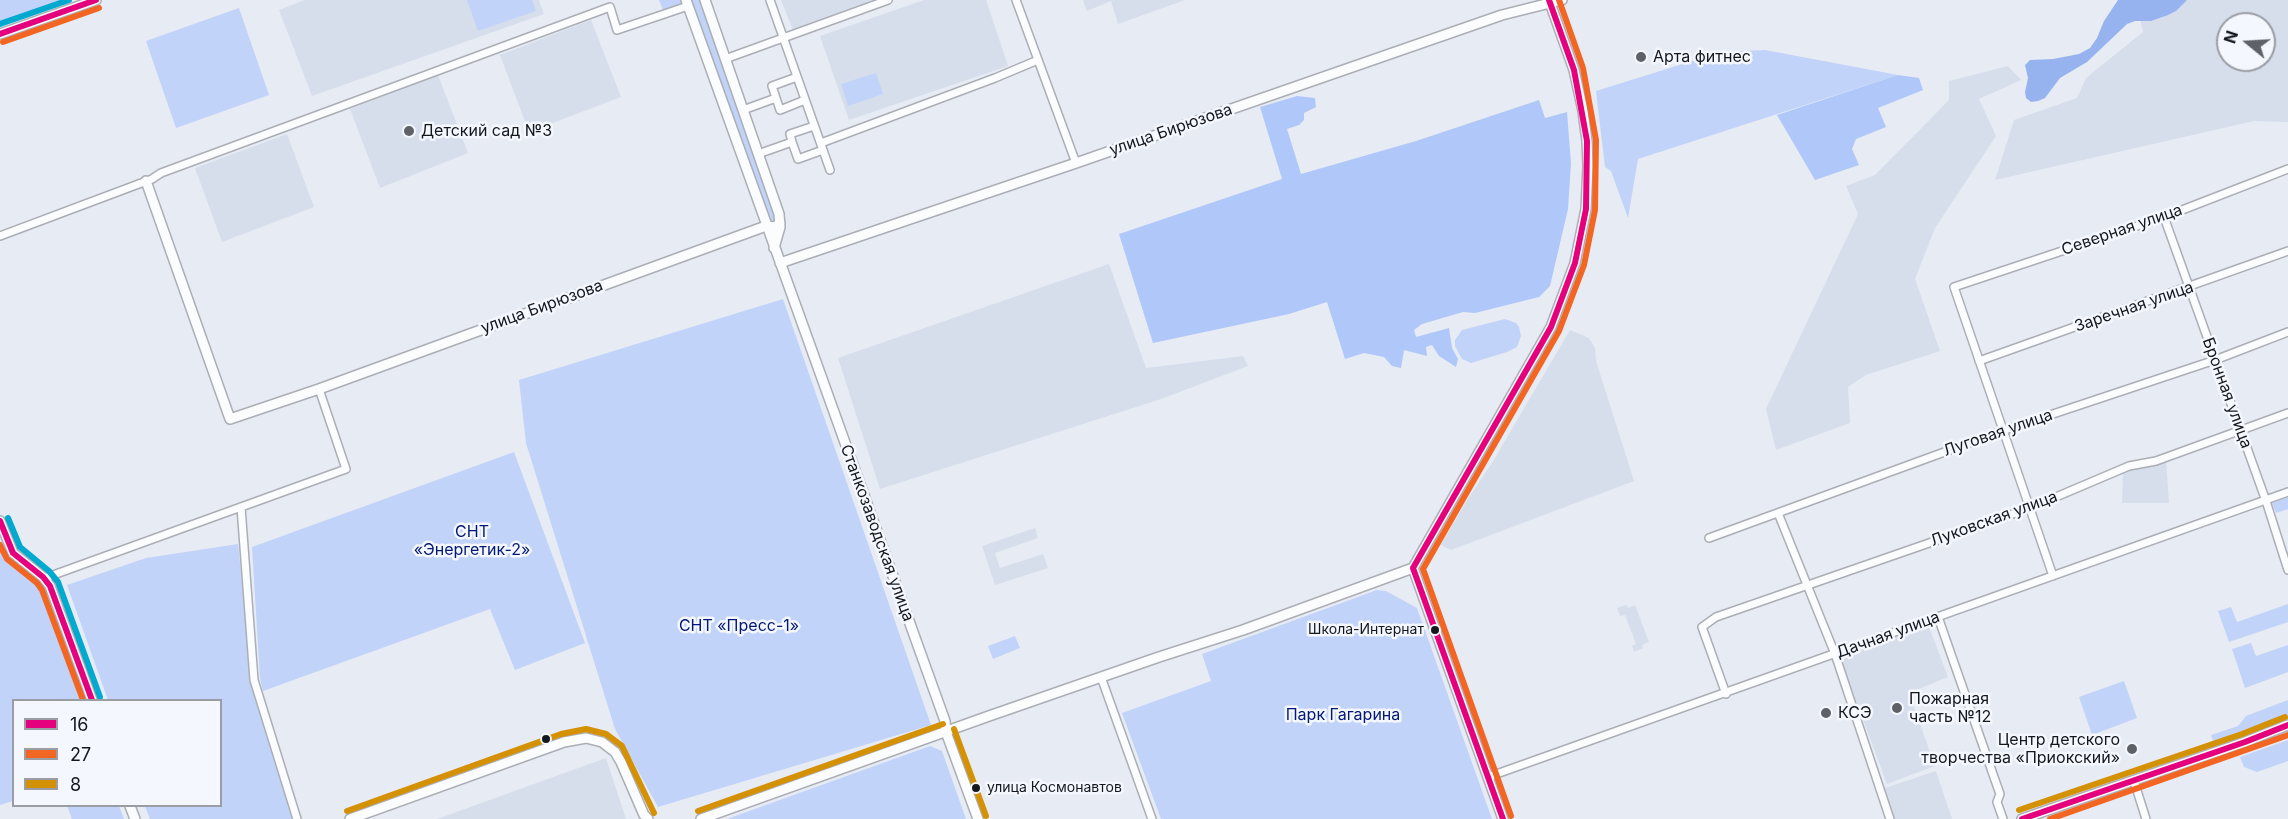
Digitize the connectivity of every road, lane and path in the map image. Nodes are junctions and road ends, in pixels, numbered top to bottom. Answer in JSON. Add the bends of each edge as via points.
{"nodes":[{"id":1,"x":96,"y":0,"type":"edge"},
{"id":2,"x":705,"y":0,"type":"edge"},
{"id":3,"x":770,"y":0,"type":"edge"},
{"id":4,"x":888,"y":0,"type":"edge"},
{"id":5,"x":1016,"y":0,"type":"edge"},
{"id":6,"x":1562,"y":0,"type":"edge"},
{"id":7,"x":1550,"y":2,"type":"edge"},
{"id":8,"x":687,"y":3,"type":"edge"},
{"id":9,"x":0,"y":34,"type":"edge"},
{"id":10,"x":784,"y":37,"type":"junction"},
{"id":11,"x":725,"y":59,"type":"junction"},
{"id":12,"x":1038,"y":60,"type":"junction"},
{"id":13,"x":797,"y":77,"type":"junction"},
{"id":14,"x":776,"y":98,"type":"junction"},
{"id":15,"x":805,"y":100,"type":"junction"},
{"id":16,"x":743,"y":110,"type":"junction"},
{"id":17,"x":814,"y":126,"type":"junction"},
{"id":18,"x":792,"y":142,"type":"junction"},
{"id":19,"x":822,"y":147,"type":"junction"},
{"id":20,"x":758,"y":154,"type":"junction"},
{"id":21,"x":1077,"y":163,"type":"junction"},
{"id":22,"x":2288,"y":169,"type":"edge"},
{"id":23,"x":830,"y":170,"type":"dead end"},
{"id":24,"x":146,"y":181,"type":"junction"},
{"id":25,"x":2164,"y":217,"type":"junction"},
{"id":26,"x":780,"y":223,"type":"junction"},
{"id":27,"x":766,"y":226,"type":"junction"},
{"id":28,"x":0,"y":236,"type":"edge"},
{"id":29,"x":774,"y":248,"type":"junction"},
{"id":30,"x":2288,"y":251,"type":"edge"},
{"id":31,"x":780,"y":263,"type":"junction"},
{"id":32,"x":2189,"y":287,"type":"junction"},
{"id":33,"x":2288,"y":332,"type":"edge"},
{"id":34,"x":2215,"y":360,"type":"junction"},
{"id":35,"x":1979,"y":361,"type":"junction"},
{"id":36,"x":319,"y":389,"type":"junction"},
{"id":37,"x":2288,"y":413,"type":"edge"},
{"id":38,"x":2002,"y":430,"type":"junction"},
{"id":39,"x":2240,"y":430,"type":"junction"},
{"id":40,"x":2288,"y":492,"type":"edge"},
{"id":41,"x":2266,"y":501,"type":"junction"},
{"id":42,"x":241,"y":507,"type":"junction"},
{"id":43,"x":2030,"y":507,"type":"junction"},
{"id":44,"x":1778,"y":513,"type":"junction"},
{"id":45,"x":0,"y":522,"type":"edge"},
{"id":46,"x":1709,"y":538,"type":"dead end"},
{"id":47,"x":1413,"y":568,"type":"junction"},
{"id":48,"x":2288,"y":570,"type":"edge"},
{"id":49,"x":2053,"y":576,"type":"junction"},
{"id":50,"x":45,"y":578,"type":"junction"},
{"id":51,"x":1806,"y":585,"type":"junction"},
{"id":52,"x":1938,"y":617,"type":"junction"},
{"id":53,"x":1835,"y":654,"type":"junction"},
{"id":54,"x":1101,"y":677,"type":"junction"},
{"id":55,"x":1726,"y":694,"type":"junction"},
{"id":56,"x":92,"y":699,"type":"edge"},
{"id":57,"x":2288,"y":725,"type":"edge"},
{"id":58,"x":946,"y":732,"type":"junction"},
{"id":59,"x":1488,"y":777,"type":"junction"},
{"id":60,"x":2134,"y":781,"type":"junction"},
{"id":61,"x":297,"y":819,"type":"edge"},
{"id":62,"x":350,"y":819,"type":"edge"},
{"id":63,"x":648,"y":819,"type":"edge"},
{"id":64,"x":701,"y":819,"type":"edge"},
{"id":65,"x":978,"y":819,"type":"edge"},
{"id":66,"x":1152,"y":819,"type":"edge"},
{"id":67,"x":1503,"y":819,"type":"edge"},
{"id":68,"x":1890,"y":819,"type":"edge"},
{"id":69,"x":2003,"y":819,"type":"edge"},
{"id":70,"x":2022,"y":819,"type":"edge"},
{"id":71,"x":2146,"y":819,"type":"edge"}],
"edges":[{"from":1,"to":9,"type":"street"},
{"from":2,"to":11,"type":"street"},
{"from":3,"to":10,"type":"street"},
{"from":4,"to":10,"type":"street"},
{"from":5,"to":12,"type":"street"},
{"from":6,"to":7,"type":"street","name":"улица Бирюзова"},
{"from":7,"to":21,"type":"street","name":"улица Бирюзова","via":[[1502,15]]},
{"from":7,"to":47,"type":"street","via":[[1574,70],[1587,141],[1587,199],[1575,262],[1551,327]]},
{"from":8,"to":24,"type":"street","via":[[617,30],[610,8]]},
{"from":8,"to":27,"type":"street","name":"Станкозаводская улица"},
{"from":10,"to":11,"type":"street"},
{"from":10,"to":13,"type":"street"},
{"from":11,"to":16,"type":"street"},
{"from":12,"to":19,"type":"street"},
{"from":12,"to":21,"type":"street"},
{"from":13,"to":14,"type":"street","via":[[772,86]]},
{"from":13,"to":15,"type":"street"},
{"from":14,"to":15,"type":"street","via":[[780,110]]},
{"from":14,"to":16,"type":"street"},
{"from":15,"to":17,"type":"street"},
{"from":16,"to":20,"type":"street"},
{"from":17,"to":18,"type":"street","via":[[790,134]]},
{"from":17,"to":19,"type":"street"},
{"from":18,"to":19,"type":"street","via":[[798,159]]},
{"from":18,"to":20,"type":"street"},
{"from":19,"to":23,"type":"street"},
{"from":20,"to":26,"type":"street"},
{"from":21,"to":31,"type":"street","name":"улица Бирюзова"},
{"from":22,"to":25,"type":"street","name":"Северная улица"},
{"from":24,"to":28,"type":"street"},
{"from":24,"to":36,"type":"street","name":"улица Бирюзова","via":[[230,419]]},
{"from":25,"to":32,"type":"street","name":"Бронная улица"},
{"from":25,"to":35,"type":"street","name":"Северная улица","via":[[1954,287]]},
{"from":26,"to":27,"type":"street","name":"улица Бирюзова"},
{"from":26,"to":29,"type":"street"},
{"from":27,"to":29,"type":"street","name":"Станкозаводская улица"},
{"from":27,"to":36,"type":"street","name":"улица Бирюзова"},
{"from":29,"to":31,"type":"street","name":"Станкозаводская улица"},
{"from":30,"to":32,"type":"street","name":"Заречная улица"},
{"from":31,"to":58,"type":"street","name":"Станкозаводская улица"},
{"from":32,"to":34,"type":"street","name":"Бронная улица"},
{"from":32,"to":35,"type":"street","name":"Заречная улица"},
{"from":33,"to":34,"type":"street","name":"Луговая улица"},
{"from":34,"to":38,"type":"street","name":"Луговая улица"},
{"from":34,"to":39,"type":"street","name":"Бронная улица"},
{"from":35,"to":38,"type":"street"},
{"from":36,"to":42,"type":"street","via":[[346,469]]},
{"from":37,"to":39,"type":"street","name":"Луковская улица"},
{"from":38,"to":43,"type":"street"},
{"from":38,"to":44,"type":"street","name":"Луговая улица"},
{"from":39,"to":41,"type":"street","name":"Бронная улица"},
{"from":39,"to":43,"type":"street","name":"Луковская улица","via":[[2129,466]]},
{"from":40,"to":41,"type":"street","name":"Дачная улица"},
{"from":41,"to":48,"type":"street","name":"Бронная улица"},
{"from":41,"to":49,"type":"street","name":"Дачная улица"},
{"from":42,"to":50,"type":"street"},
{"from":42,"to":61,"type":"street","via":[[254,680]]},
{"from":43,"to":49,"type":"street"},
{"from":43,"to":51,"type":"street","name":"Луковская улица"},
{"from":44,"to":46,"type":"street","name":"Луговая улица"},
{"from":44,"to":51,"type":"street"},
{"from":45,"to":50,"type":"street","via":[[13,553]]},
{"from":47,"to":54,"type":"street"},
{"from":47,"to":59,"type":"street"},
{"from":49,"to":52,"type":"street","name":"Дачная улица"},
{"from":50,"to":56,"type":"street"},
{"from":51,"to":53,"type":"street"},
{"from":51,"to":55,"type":"street","name":"Луковская улица","via":[[1716,617],[1702,627]]},
{"from":52,"to":53,"type":"street","name":"Дачная улица"},
{"from":52,"to":69,"type":"street","via":[[2000,795],[1997,802]]},
{"from":53,"to":55,"type":"street","name":"Дачная улица"},
{"from":53,"to":68,"type":"street"},
{"from":54,"to":58,"type":"street"},
{"from":54,"to":66,"type":"street"},
{"from":55,"to":59,"type":"street","name":"Дачная улица"},
{"from":57,"to":60,"type":"street"},
{"from":58,"to":64,"type":"street"},
{"from":58,"to":65,"type":"street","name":"Станкозаводская улица"},
{"from":59,"to":67,"type":"street"},
{"from":60,"to":70,"type":"street"},
{"from":60,"to":71,"type":"street"},
{"from":62,"to":63,"type":"street","via":[[564,742],[586,738],[596,739],[615,752]]}]}
